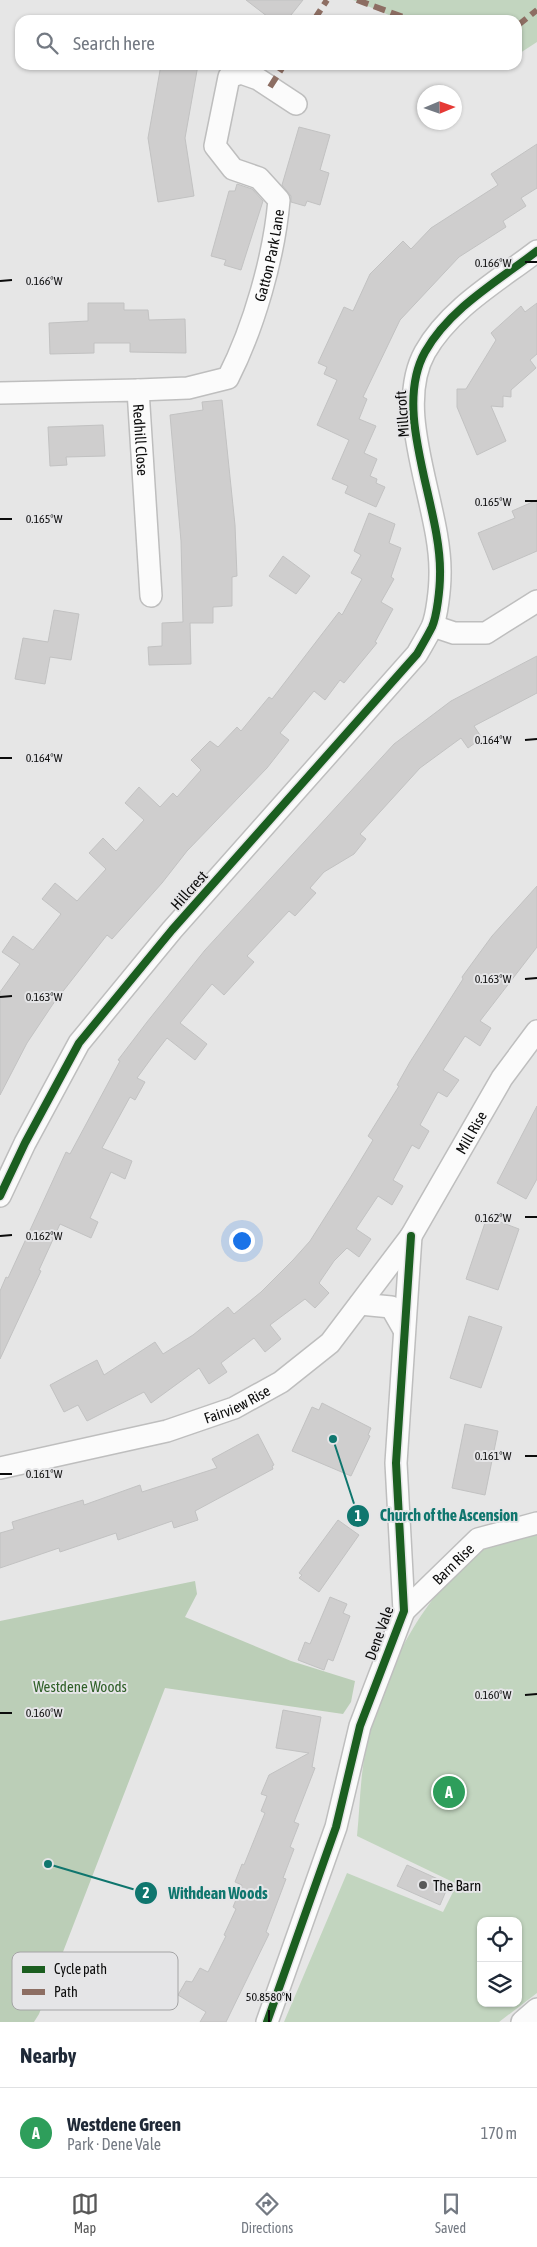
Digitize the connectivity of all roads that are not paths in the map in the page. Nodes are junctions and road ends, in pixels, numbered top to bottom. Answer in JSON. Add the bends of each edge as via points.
{"nodes":[{"id":1,"x":296,"y":104,"type":"dead end"},
{"id":2,"x":537,"y":252,"type":"edge"},
{"id":3,"x":138,"y":390,"type":"junction"},
{"id":4,"x":0,"y":393,"type":"edge"},
{"id":5,"x":151,"y":596,"type":"dead end"},
{"id":6,"x":537,"y":601,"type":"edge"},
{"id":7,"x":432,"y":626,"type":"junction"},
{"id":8,"x":537,"y":1031,"type":"edge"},
{"id":9,"x":0,"y":1196,"type":"edge"},
{"id":10,"x":411,"y":1236,"type":"junction"},
{"id":11,"x":360,"y":1304,"type":"junction"},
{"id":12,"x":404,"y":1328,"type":"junction"},
{"id":13,"x":0,"y":1468,"type":"edge"},
{"id":14,"x":537,"y":1522,"type":"edge"},
{"id":15,"x":404,"y":1611,"type":"junction"},
{"id":16,"x":537,"y":2009,"type":"edge"},
{"id":17,"x":267,"y":2022,"type":"edge"},
{"id":18,"x":522,"y":2022,"type":"edge"}],
"edges":[{"from":1,"to":3,"type":"street","name":"Gatton Park Lane","via":[[258,79],[241,73],[228,76],[215,146],[232,169],[259,178],[279,200],[276,231],[245,345],[228,378],[188,388]]},
{"from":2,"to":7,"type":"street","name":"Millcroft","via":[[452,316],[425,353],[413,385],[416,435],[435,519],[440,575]]},
{"from":3,"to":4,"type":"street","name":"Redhill Close"},
{"from":3,"to":5,"type":"street","name":"Redhill Close"},
{"from":6,"to":7,"type":"street","via":[[486,633],[454,633]]},
{"from":7,"to":9,"type":"street","name":"Hillcrest","via":[[417,654],[172,930],[79,1043]]},
{"from":8,"to":10,"type":"street","name":"Mill Rise","via":[[502,1078]]},
{"from":10,"to":11,"type":"street","name":"Fairview Rise"},
{"from":10,"to":12,"type":"street","name":"Dene Vale"},
{"from":11,"to":12,"type":"street","via":[[391,1306]]},
{"from":11,"to":13,"type":"street","name":"Fairview Rise","via":[[330,1344],[281,1382],[234,1408],[167,1431]]},
{"from":12,"to":15,"type":"street","name":"Dene Vale","via":[[396,1463]]},
{"from":14,"to":15,"type":"street","name":"Barn Rise","via":[[478,1539]]},
{"from":15,"to":17,"type":"street","name":"Dene Vale","via":[[360,1726],[336,1827]]},
{"from":16,"to":18,"type":"street"}]}
